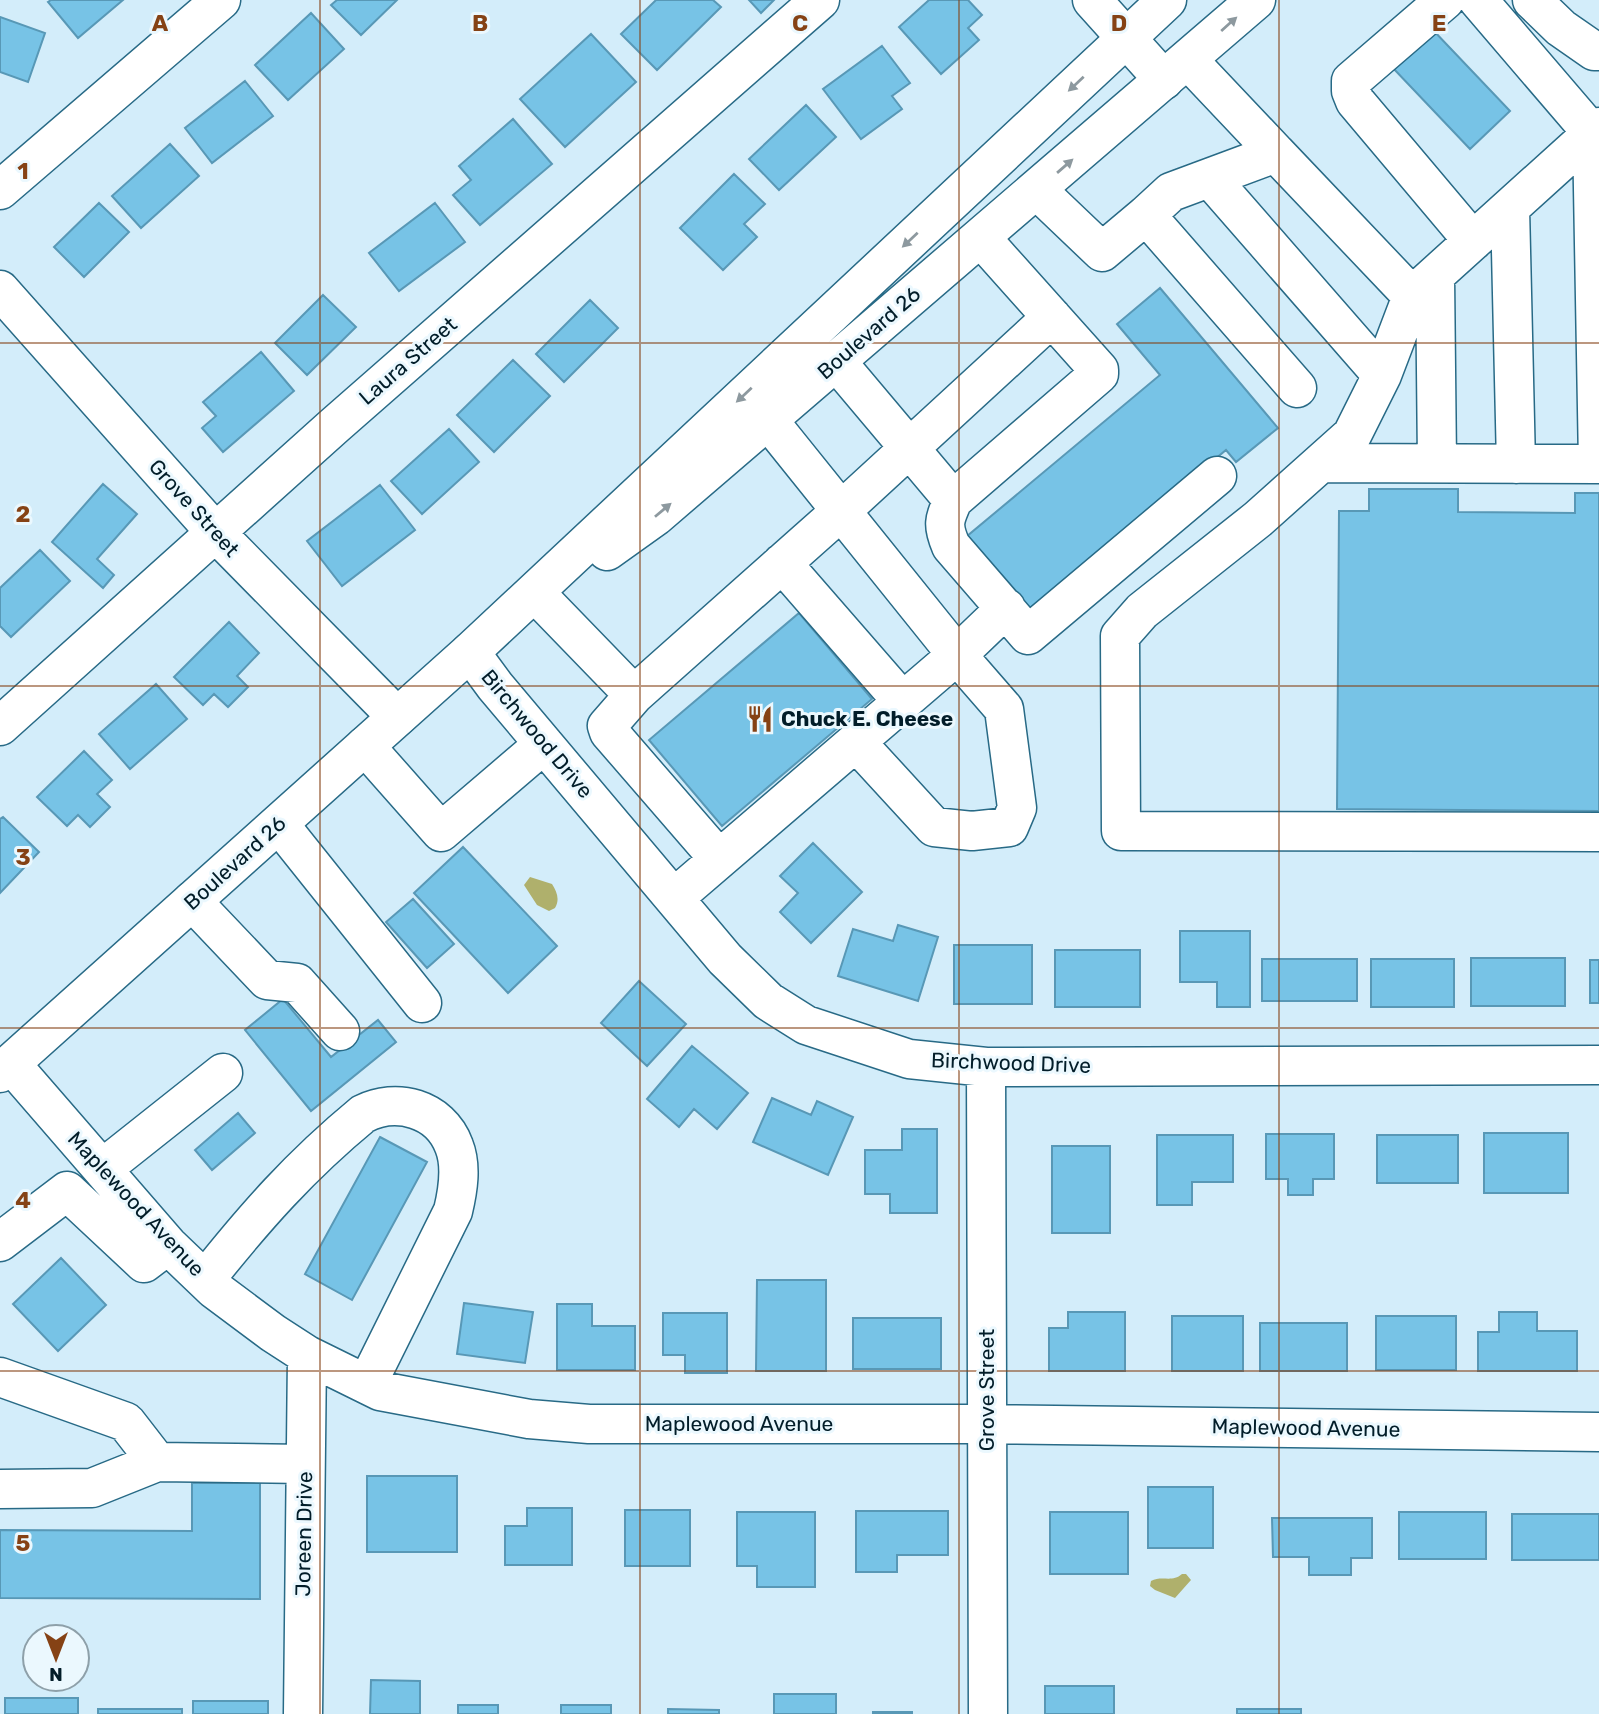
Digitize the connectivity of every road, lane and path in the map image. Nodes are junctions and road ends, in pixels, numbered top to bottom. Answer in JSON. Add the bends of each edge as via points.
{"nodes":[{"id":1,"x":221,"y":0,"type":"edge"},
{"id":2,"x":820,"y":0,"type":"edge"},
{"id":3,"x":1092,"y":0,"type":"edge"},
{"id":4,"x":1167,"y":0,"type":"edge"},
{"id":5,"x":1256,"y":0,"type":"edge"},
{"id":6,"x":1444,"y":0,"type":"edge"},
{"id":7,"x":1478,"y":0,"type":"edge"},
{"id":8,"x":1532,"y":0,"type":"edge"},
{"id":9,"x":1126,"y":38,"type":"junction"},
{"id":10,"x":1599,"y":51,"type":"edge"},
{"id":11,"x":1176,"y":70,"type":"junction"},
{"id":12,"x":1596,"y":130,"type":"edge"},
{"id":13,"x":1276,"y":153,"type":"junction"},
{"id":14,"x":1210,"y":178,"type":"junction"},
{"id":15,"x":0,"y":190,"type":"edge"},
{"id":16,"x":1037,"y":190,"type":"junction"},
{"id":17,"x":1510,"y":208,"type":"junction"},
{"id":18,"x":1146,"y":215,"type":"junction"},
{"id":19,"x":981,"y":238,"type":"junction"},
{"id":20,"x":1474,"y":241,"type":"junction"},
{"id":21,"x":1423,"y":286,"type":"junction"},
{"id":22,"x":0,"y":290,"type":"edge"},
{"id":23,"x":1052,"y":317,"type":"junction"},
{"id":24,"x":836,"y":361,"type":"junction"},
{"id":25,"x":1382,"y":375,"type":"junction"},
{"id":26,"x":1297,"y":388,"type":"dead end"},
{"id":27,"x":768,"y":420,"type":"junction"},
{"id":28,"x":909,"y":446,"type":"junction"},
{"id":29,"x":1321,"y":463,"type":"junction"},
{"id":30,"x":1437,"y":463,"type":"junction"},
{"id":31,"x":1516,"y":464,"type":"junction"},
{"id":32,"x":1598,"y":464,"type":"edge"},
{"id":33,"x":1217,"y":476,"type":"dead end"},
{"id":34,"x":953,"y":500,"type":"junction"},
{"id":35,"x":841,"y":510,"type":"junction"},
{"id":36,"x":216,"y":533,"type":"junction"},
{"id":37,"x":782,"y":563,"type":"junction"},
{"id":38,"x":541,"y":599,"type":"junction"},
{"id":39,"x":1006,"y":608,"type":"junction"},
{"id":40,"x":470,"y":652,"type":"junction"},
{"id":41,"x":957,"y":655,"type":"junction"},
{"id":42,"x":634,"y":695,"type":"junction"},
{"id":43,"x":903,"y":702,"type":"junction"},
{"id":44,"x":397,"y":717,"type":"junction"},
{"id":45,"x":0,"y":726,"type":"edge"},
{"id":46,"x":856,"y":742,"type":"junction"},
{"id":47,"x":544,"y":744,"type":"junction"},
{"id":48,"x":365,"y":746,"type":"junction"},
{"id":49,"x":279,"y":824,"type":"junction"},
{"id":50,"x":1599,"y":832,"type":"edge"},
{"id":51,"x":719,"y":859,"type":"junction"},
{"id":52,"x":674,"y":898,"type":"junction"},
{"id":53,"x":191,"y":901,"type":"junction"},
{"id":54,"x":422,"y":1003,"type":"dead end"},
{"id":55,"x":341,"y":1031,"type":"dead end"},
{"id":56,"x":1599,"y":1065,"type":"edge"},
{"id":57,"x":986,"y":1067,"type":"junction"},
{"id":58,"x":5,"y":1069,"type":"edge"},
{"id":59,"x":223,"y":1073,"type":"dead end"},
{"id":60,"x":102,"y":1169,"type":"junction"},
{"id":61,"x":0,"y":1242,"type":"edge"},
{"id":62,"x":168,"y":1245,"type":"junction"},
{"id":63,"x":205,"y":1280,"type":"junction"},
{"id":64,"x":306,"y":1354,"type":"junction"},
{"id":65,"x":0,"y":1377,"type":"edge"},
{"id":66,"x":367,"y":1384,"type":"junction"},
{"id":67,"x":987,"y":1424,"type":"junction"},
{"id":68,"x":1599,"y":1432,"type":"edge"},
{"id":69,"x":157,"y":1462,"type":"junction"},
{"id":70,"x":305,"y":1464,"type":"junction"},
{"id":71,"x":0,"y":1489,"type":"edge"},
{"id":72,"x":303,"y":1714,"type":"edge"},
{"id":73,"x":988,"y":1714,"type":"edge"}],
"edges":[{"from":1,"to":15,"type":"street"},
{"from":2,"to":36,"type":"street","name":"Laura Street"},
{"from":3,"to":9,"type":"street"},
{"from":4,"to":9,"type":"street","name":"Boulevard 26"},
{"from":11,"to":5,"type":"street","name":"Boulevard 26","one_way":true},
{"from":6,"to":20,"type":"street","via":[[1351,81],[1351,91],[1355,102]]},
{"from":7,"to":12,"type":"street"},
{"from":8,"to":10,"type":"street","via":[[1561,28]]},
{"from":9,"to":11,"type":"street"},
{"from":9,"to":40,"type":"street","name":"Boulevard 26","one_way":true},
{"from":11,"to":13,"type":"street"},
{"from":16,"to":11,"type":"street","name":"Boulevard 26","one_way":true},
{"from":12,"to":17,"type":"street"},
{"from":12,"to":32,"type":"street"},
{"from":13,"to":14,"type":"street"},
{"from":13,"to":21,"type":"street"},
{"from":14,"to":18,"type":"street","via":[[1171,192]]},
{"from":14,"to":25,"type":"street"},
{"from":16,"to":18,"type":"street","via":[[1102,252]]},
{"from":16,"to":19,"type":"street","name":"Boulevard 26"},
{"from":17,"to":20,"type":"street"},
{"from":17,"to":31,"type":"street"},
{"from":18,"to":26,"type":"street"},
{"from":19,"to":23,"type":"street"},
{"from":19,"to":24,"type":"street","name":"Boulevard 26"},
{"from":20,"to":21,"type":"street"},
{"from":21,"to":25,"type":"street"},
{"from":21,"to":30,"type":"street"},
{"from":22,"to":36,"type":"street","name":"Grove Street"},
{"from":23,"to":28,"type":"street"},
{"from":23,"to":34,"type":"street","via":[[1099,374]]},
{"from":24,"to":27,"type":"street","name":"Boulevard 26"},
{"from":24,"to":28,"type":"street"},
{"from":25,"to":29,"type":"street","via":[[1352,435]]},
{"from":27,"to":35,"type":"street"},
{"from":38,"to":27,"type":"street","name":"Boulevard 26","one_way":true,"via":[[656,516]]},
{"from":28,"to":34,"type":"street"},
{"from":28,"to":35,"type":"street"},
{"from":29,"to":30,"type":"street"},
{"from":29,"to":50,"type":"street","via":[[1142,611],[1120,636],[1121,831]]},
{"from":30,"to":31,"type":"street"},
{"from":31,"to":32,"type":"street"},
{"from":33,"to":39,"type":"street","via":[[1035,631],[1028,635]]},
{"from":34,"to":39,"type":"street","via":[[944,530],[951,546]]},
{"from":35,"to":37,"type":"street"},
{"from":35,"to":41,"type":"street"},
{"from":36,"to":44,"type":"street","name":"Grove Street"},
{"from":36,"to":45,"type":"street","name":"Laura Street"},
{"from":37,"to":42,"type":"street"},
{"from":37,"to":43,"type":"street"},
{"from":38,"to":40,"type":"street","name":"Boulevard 26"},
{"from":38,"to":42,"type":"street"},
{"from":39,"to":41,"type":"street"},
{"from":40,"to":44,"type":"street","name":"Boulevard 26"},
{"from":40,"to":47,"type":"street","name":"Birchwood Drive"},
{"from":41,"to":43,"type":"street"},
{"from":41,"to":46,"type":"street","via":[[1004,709],[1017,808],[1009,827],[972,831],[934,827]]},
{"from":42,"to":51,"type":"street","via":[[607,726],[609,732]]},
{"from":43,"to":46,"type":"street"},
{"from":44,"to":48,"type":"street","name":"Boulevard 26"},
{"from":46,"to":51,"type":"street"},
{"from":47,"to":48,"type":"street","via":[[441,832]]},
{"from":47,"to":52,"type":"street","name":"Birchwood Drive"},
{"from":48,"to":49,"type":"street","name":"Boulevard 26"},
{"from":49,"to":53,"type":"street","name":"Boulevard 26"},
{"from":49,"to":54,"type":"street"},
{"from":51,"to":52,"type":"street"},
{"from":52,"to":57,"type":"street","name":"Birchwood Drive","via":[[768,1001],[806,1025],[909,1059]]},
{"from":53,"to":55,"type":"street","via":[[267,980],[298,983]]},
{"from":53,"to":58,"type":"street","name":"Boulevard 26"},
{"from":56,"to":57,"type":"street","name":"Birchwood Drive"},
{"from":57,"to":67,"type":"street","name":"Grove Street"},
{"from":58,"to":60,"type":"street","name":"Maplewood Avenue"},
{"from":59,"to":60,"type":"street"},
{"from":60,"to":62,"type":"street","name":"Maplewood Avenue"},
{"from":61,"to":62,"type":"street","via":[[67,1191],[144,1263]]},
{"from":62,"to":63,"type":"street","name":"Maplewood Avenue"},
{"from":63,"to":64,"type":"street","name":"Maplewood Avenue"},
{"from":63,"to":66,"type":"street","via":[[285,1184],[363,1114],[392,1105],[412,1107],[431,1116],[454,1145],[458,1191],[453,1211]]},
{"from":64,"to":66,"type":"street","name":"Maplewood Avenue"},
{"from":64,"to":70,"type":"street","name":"Joreen Drive"},
{"from":65,"to":69,"type":"street","via":[[126,1422]]},
{"from":66,"to":67,"type":"street","name":"Maplewood Avenue","via":[[380,1391],[517,1417],[589,1424]]},
{"from":67,"to":68,"type":"street","name":"Maplewood Avenue"},
{"from":67,"to":73,"type":"street","name":"Grove Street"},
{"from":69,"to":70,"type":"street"},
{"from":69,"to":71,"type":"street","via":[[92,1488]]},
{"from":70,"to":72,"type":"street","name":"Joreen Drive"}]}
